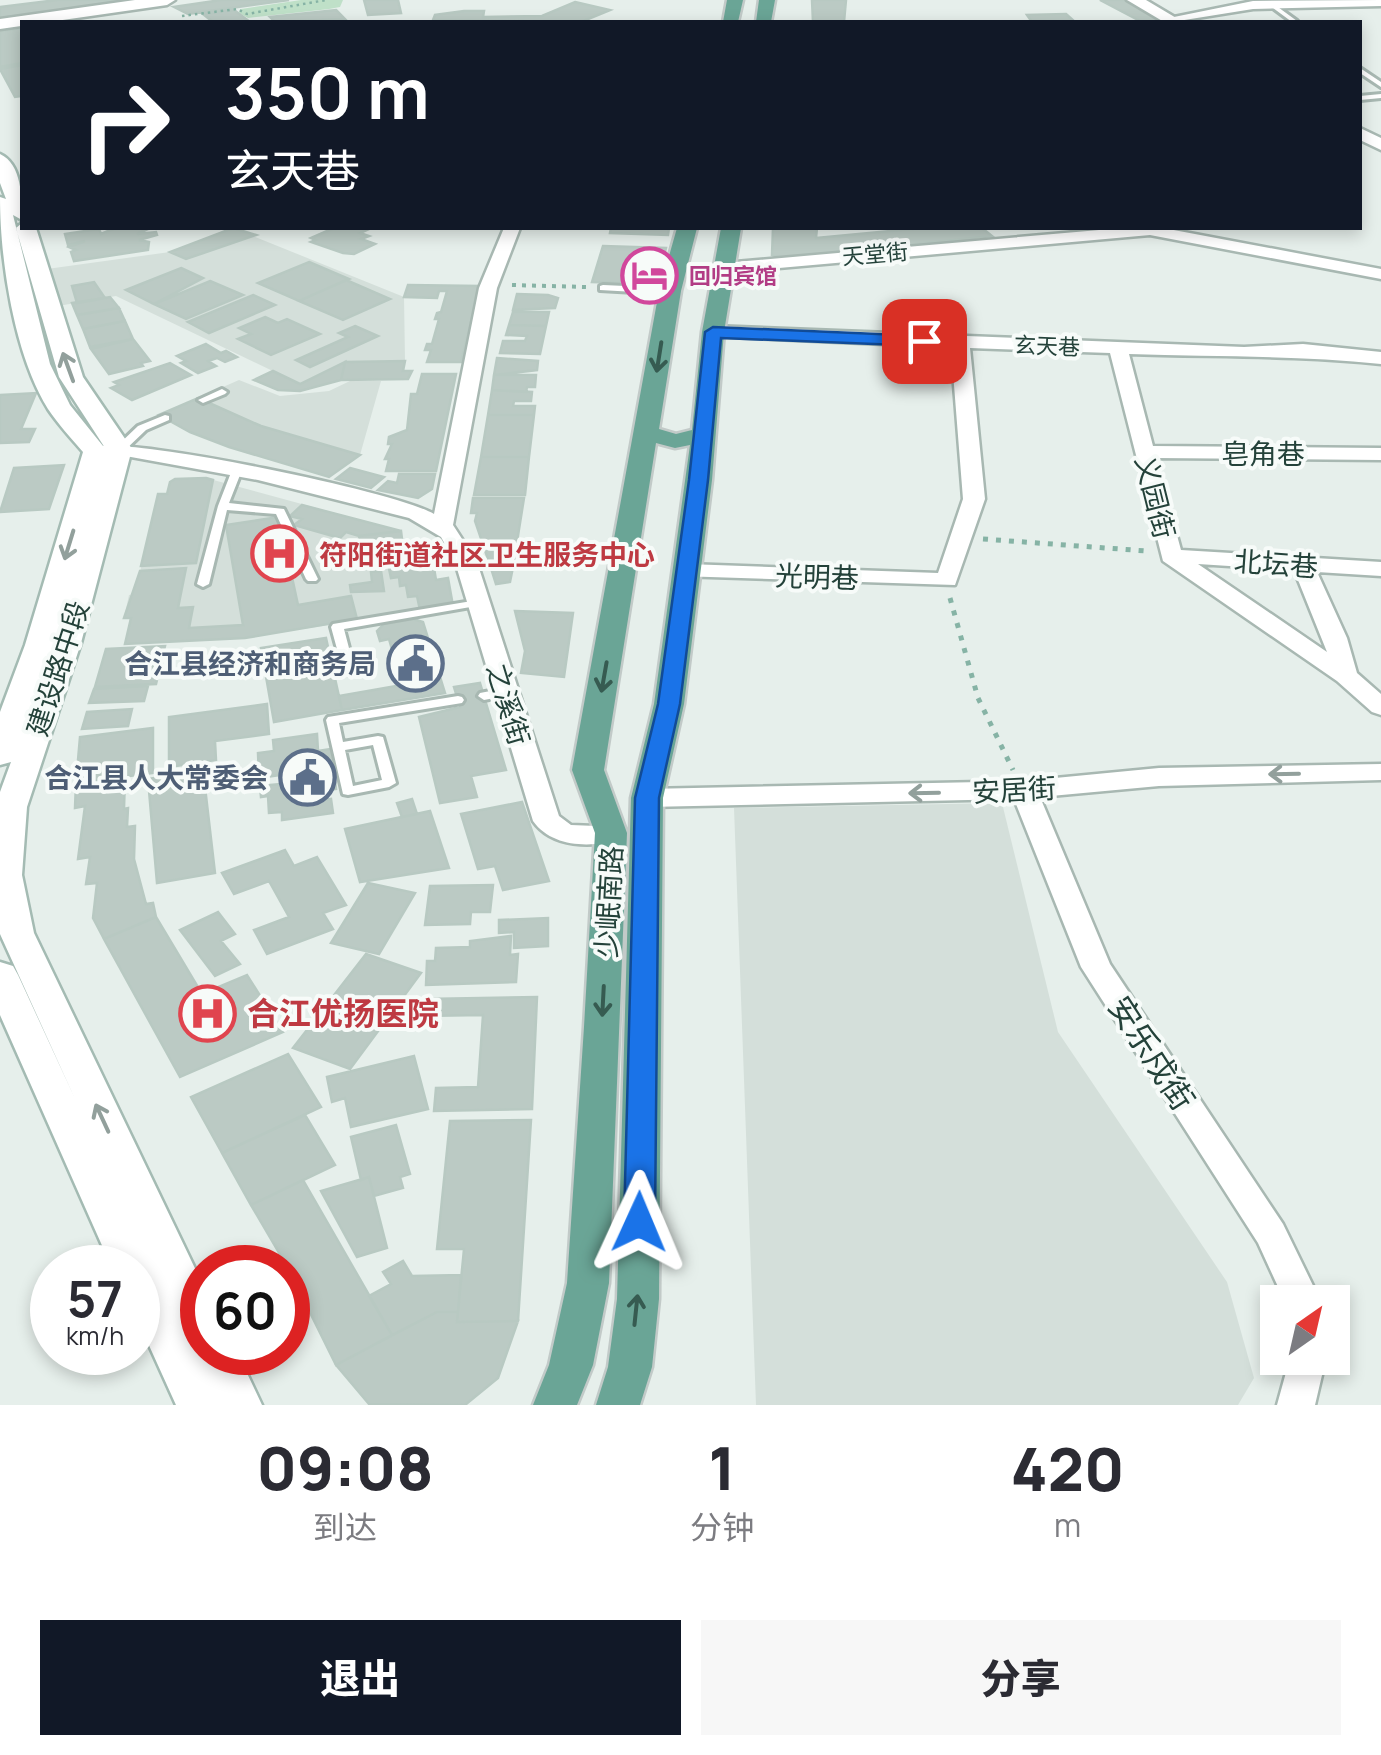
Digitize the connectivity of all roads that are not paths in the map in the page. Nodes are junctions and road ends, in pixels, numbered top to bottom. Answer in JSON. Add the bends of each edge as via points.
{"nodes":[{"id":1,"x":1135,"y":0,"type":"edge"},
{"id":2,"x":1381,"y":2,"type":"edge"},
{"id":3,"x":1271,"y":4,"type":"junction"},
{"id":4,"x":171,"y":8,"type":"edge"},
{"id":5,"x":43,"y":20,"type":"edge"},
{"id":6,"x":1170,"y":20,"type":"edge"},
{"id":7,"x":1178,"y":20,"type":"edge"},
{"id":8,"x":1292,"y":20,"type":"edge"},
{"id":9,"x":0,"y":160,"type":"edge"},
{"id":10,"x":13,"y":215,"type":"edge"},
{"id":11,"x":511,"y":230,"type":"edge"},
{"id":12,"x":686,"y":230,"type":"edge"},
{"id":13,"x":731,"y":230,"type":"edge"},
{"id":14,"x":1138,"y":230,"type":"edge"},
{"id":15,"x":1154,"y":230,"type":"edge"},
{"id":16,"x":17,"y":268,"type":"edge"},
{"id":17,"x":724,"y":268,"type":"junction"},
{"id":18,"x":1381,"y":274,"type":"edge"},
{"id":19,"x":603,"y":288,"type":"road end"},
{"id":20,"x":670,"y":291,"type":"junction"},
{"id":21,"x":713,"y":332,"type":"junction"},
{"id":22,"x":960,"y":342,"type":"junction"},
{"id":23,"x":1118,"y":348,"type":"junction"},
{"id":24,"x":1381,"y":358,"type":"edge"},
{"id":25,"x":222,"y":392,"type":"dead end"},
{"id":26,"x":203,"y":400,"type":"dead end"},
{"id":27,"x":165,"y":418,"type":"dead end"},
{"id":28,"x":647,"y":433,"type":"junction"},
{"id":29,"x":703,"y":434,"type":"junction"},
{"id":30,"x":107,"y":450,"type":"junction"},
{"id":31,"x":1144,"y":452,"type":"junction"},
{"id":32,"x":1381,"y":454,"type":"edge"},
{"id":33,"x":236,"y":470,"type":"junction"},
{"id":34,"x":222,"y":506,"type":"junction"},
{"id":35,"x":442,"y":526,"type":"junction"},
{"id":36,"x":1171,"y":554,"type":"junction"},
{"id":37,"x":1303,"y":564,"type":"junction"},
{"id":38,"x":1381,"y":569,"type":"edge"},
{"id":39,"x":687,"y":572,"type":"junction"},
{"id":40,"x":312,"y":579,"type":"dead end"},
{"id":41,"x":203,"y":584,"type":"dead end"},
{"id":42,"x":478,"y":603,"type":"junction"},
{"id":43,"x":348,"y":672,"type":"dead end"},
{"id":44,"x":1346,"y":676,"type":"junction"},
{"id":45,"x":458,"y":700,"type":"dead end"},
{"id":46,"x":1381,"y":707,"type":"edge"},
{"id":47,"x":339,"y":747,"type":"junction"},
{"id":48,"x":0,"y":755,"type":"edge"},
{"id":49,"x":1381,"y":772,"type":"edge"},
{"id":50,"x":1024,"y":790,"type":"junction"},
{"id":51,"x":647,"y":798,"type":"junction"},
{"id":52,"x":611,"y":833,"type":"junction"},
{"id":53,"x":0,"y":975,"type":"edge"},
{"id":54,"x":123,"y":1245,"type":"edge"},
{"id":55,"x":180,"y":1281,"type":"edge"},
{"id":56,"x":1295,"y":1285,"type":"edge"},
{"id":57,"x":160,"y":1323,"type":"edge"},
{"id":58,"x":225,"y":1375,"type":"edge"},
{"id":59,"x":1304,"y":1375,"type":"edge"},
{"id":60,"x":199,"y":1405,"type":"edge"},
{"id":61,"x":240,"y":1405,"type":"edge"},
{"id":62,"x":555,"y":1405,"type":"edge"},
{"id":63,"x":618,"y":1405,"type":"edge"},
{"id":64,"x":1296,"y":1405,"type":"edge"}],
"edges":[{"from":1,"to":6,"type":"main road"},
{"from":2,"to":3,"type":"street"},
{"from":3,"to":7,"type":"street"},
{"from":3,"to":8,"type":"lane"},
{"from":4,"to":5,"type":"main road"},
{"from":9,"to":10,"type":"main road"},
{"from":10,"to":16,"type":"main road"},
{"from":11,"to":35,"type":"street","via":[[490,284]]},
{"from":12,"to":20,"type":"main road","name":"少岷南路"},
{"from":13,"to":17,"type":"main road","name":"少岷南路"},
{"from":14,"to":17,"type":"street","name":"天堂街"},
{"from":15,"to":18,"type":"street","name":"天堂街"},
{"from":16,"to":30,"type":"main road"},
{"from":17,"to":21,"type":"main road","name":"少岷南路"},
{"from":19,"to":20,"type":"lane"},
{"from":20,"to":28,"type":"main road","name":"少岷南路","one_way":true},
{"from":21,"to":22,"type":"street","name":"玄天巷"},
{"from":21,"to":29,"type":"main road","name":"少岷南路"},
{"from":22,"to":23,"type":"street","name":"玄天巷"},
{"from":22,"to":39,"type":"street","name":"光明巷","via":[[974,499],[947,580]]},
{"from":23,"to":24,"type":"street","name":"玄天巷"},
{"from":23,"to":31,"type":"street","name":"义园街"},
{"from":25,"to":26,"type":"lane"},
{"from":27,"to":30,"type":"lane"},
{"from":28,"to":29,"type":"main road","via":[[675,441]]},
{"from":28,"to":52,"type":"main road","name":"少岷南路","one_way":true,"via":[[588,770]]},
{"from":29,"to":39,"type":"main road","name":"少岷南路"},
{"from":30,"to":33,"type":"street"},
{"from":30,"to":48,"type":"main road","name":"建设路中段","one_way":true},
{"from":55,"to":30,"type":"main road","name":"建设路中段","one_way":true,"via":[[17,934],[5,875],[12,807],[67,644]]},
{"from":31,"to":32,"type":"street","name":"皂角巷"},
{"from":31,"to":36,"type":"street","name":"义园街"},
{"from":33,"to":34,"type":"lane"},
{"from":33,"to":35,"type":"street","via":[[417,513]]},
{"from":34,"to":40,"type":"lane","via":[[280,512]]},
{"from":34,"to":41,"type":"lane"},
{"from":35,"to":42,"type":"street","name":"之溪街","via":[[459,547]]},
{"from":36,"to":37,"type":"street","name":"北坛巷"},
{"from":36,"to":44,"type":"street","name":"义园街"},
{"from":37,"to":38,"type":"street","name":"北坛巷"},
{"from":37,"to":44,"type":"street"},
{"from":39,"to":51,"type":"main road","name":"少岷南路","via":[[669,704]]},
{"from":42,"to":43,"type":"lane","via":[[337,627]]},
{"from":42,"to":52,"type":"street","name":"之溪街","via":[[495,694],[546,821],[566,834]]},
{"from":44,"to":46,"type":"street","name":"义园街"},
{"from":45,"to":47,"type":"lane","via":[[332,720]]},
{"from":47,"to":47,"type":"lane","via":[[348,791],[390,782],[378,740]]},
{"from":49,"to":50,"type":"street","name":"安居街","one_way":true,"via":[[1159,777]]},
{"from":50,"to":51,"type":"street","name":"安居街","one_way":true},
{"from":50,"to":56,"type":"street","name":"安乐戍街","via":[[1096,967],[1271,1234]]},
{"from":63,"to":51,"type":"main road","name":"少岷南路","one_way":true,"via":[[638,1299]]},
{"from":52,"to":62,"type":"main road","name":"少岷南路","one_way":true,"via":[[588,1283],[571,1365]]},
{"from":53,"to":54,"type":"main road"},
{"from":57,"to":60,"type":"main road"},
{"from":58,"to":61,"type":"main road"},
{"from":59,"to":64,"type":"street"}]}
